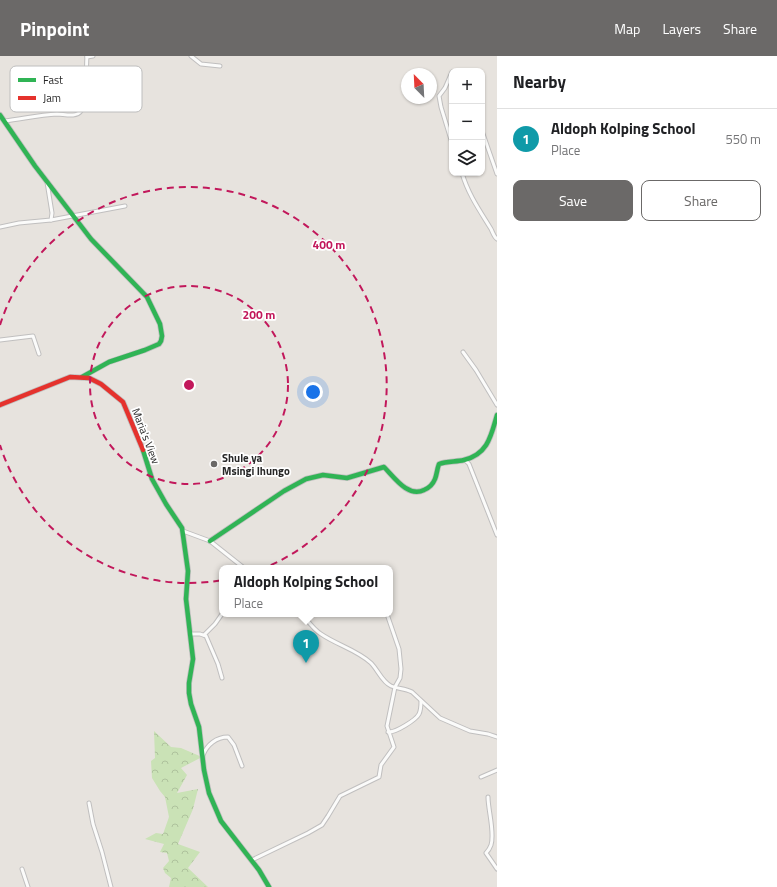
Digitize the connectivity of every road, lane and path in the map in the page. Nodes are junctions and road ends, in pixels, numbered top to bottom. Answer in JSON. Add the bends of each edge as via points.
{"nodes":[{"id":1,"x":93,"y":56,"type":"edge"},
{"id":2,"x":191,"y":56,"type":"edge"},
{"id":3,"x":87,"y":57,"type":"edge"},
{"id":4,"x":220,"y":66,"type":"dead end"},
{"id":5,"x":449,"y":82,"type":"edge"},
{"id":6,"x":80,"y":112,"type":"edge"},
{"id":7,"x":0,"y":115,"type":"edge"},
{"id":8,"x":7,"y":122,"type":"junction"},
{"id":9,"x":451,"y":140,"type":"edge"},
{"id":10,"x":485,"y":140,"type":"edge"},
{"id":11,"x":497,"y":174,"type":"edge"},
{"id":12,"x":463,"y":176,"type":"edge"},
{"id":13,"x":47,"y":181,"type":"junction"},
{"id":14,"x":125,"y":206,"type":"dead end"},
{"id":15,"x":73,"y":215,"type":"junction"},
{"id":16,"x":51,"y":220,"type":"junction"},
{"id":17,"x":0,"y":226,"type":"edge"},
{"id":18,"x":497,"y":239,"type":"edge"},
{"id":19,"x":0,"y":340,"type":"edge"},
{"id":20,"x":463,"y":352,"type":"dead end"},
{"id":21,"x":39,"y":354,"type":"dead end"},
{"id":22,"x":82,"y":377,"type":"junction"},
{"id":23,"x":0,"y":405,"type":"edge"},
{"id":24,"x":497,"y":405,"type":"edge"},
{"id":25,"x":497,"y":415,"type":"edge"},
{"id":26,"x":465,"y":460,"type":"junction"},
{"id":27,"x":182,"y":531,"type":"junction"},
{"id":28,"x":497,"y":535,"type":"edge"},
{"id":29,"x":210,"y":542,"type":"junction"},
{"id":30,"x":240,"y":565,"type":"edge"},
{"id":31,"x":220,"y":617,"type":"edge"},
{"id":32,"x":304,"y":617,"type":"edge"},
{"id":33,"x":388,"y":617,"type":"dead end"},
{"id":34,"x":190,"y":634,"type":"junction"},
{"id":35,"x":204,"y":635,"type":"junction"},
{"id":36,"x":222,"y":678,"type":"dead end"},
{"id":37,"x":395,"y":687,"type":"junction"},
{"id":38,"x":421,"y":701,"type":"junction"},
{"id":39,"x":388,"y":732,"type":"junction"},
{"id":40,"x":497,"y":736,"type":"edge"},
{"id":41,"x":202,"y":757,"type":"junction"},
{"id":42,"x":242,"y":766,"type":"dead end"},
{"id":43,"x":497,"y":770,"type":"edge"},
{"id":44,"x":481,"y":778,"type":"dead end"},
{"id":45,"x":488,"y":797,"type":"dead end"},
{"id":46,"x":89,"y":803,"type":"dead end"},
{"id":47,"x":252,"y":860,"type":"junction"},
{"id":48,"x":22,"y":869,"type":"dead end"},
{"id":49,"x":497,"y":869,"type":"edge"},
{"id":50,"x":28,"y":887,"type":"edge"},
{"id":51,"x":111,"y":887,"type":"edge"},
{"id":52,"x":269,"y":887,"type":"edge"}],
"edges":[{"from":1,"to":3,"type":"street"},
{"from":2,"to":4,"type":"street","via":[[201,64]]},
{"from":5,"to":9,"type":"street","via":[[439,96]]},
{"from":6,"to":8,"type":"street","via":[[73,115],[45,115]]},
{"from":7,"to":8,"type":"street"},
{"from":8,"to":13,"type":"street"},
{"from":10,"to":11,"type":"street"},
{"from":12,"to":18,"type":"street","via":[[469,194]]},
{"from":13,"to":15,"type":"street"},
{"from":13,"to":16,"type":"street"},
{"from":14,"to":15,"type":"street"},
{"from":15,"to":16,"type":"street"},
{"from":15,"to":22,"type":"street","via":[[91,239],[150,301],[163,338],[155,346],[110,362]]},
{"from":16,"to":17,"type":"street"},
{"from":19,"to":21,"type":"street","via":[[33,336]]},
{"from":20,"to":24,"type":"street"},
{"from":22,"to":23,"type":"street","name":"Maria's View","via":[[70,377]]},
{"from":22,"to":27,"type":"street","name":"Maria's View","via":[[101,384],[123,402],[135,428],[152,479],[180,523]]},
{"from":25,"to":26,"type":"street","via":[[487,447],[480,454]]},
{"from":26,"to":28,"type":"street","via":[[469,464]]},
{"from":26,"to":29,"type":"street","via":[[439,464],[433,483],[425,490],[415,493],[409,491],[384,467],[347,478],[323,475],[310,477],[284,491]]},
{"from":27,"to":29,"type":"street"},
{"from":27,"to":34,"type":"street","name":"Maria's View","via":[[188,571],[186,599]]},
{"from":29,"to":30,"type":"street"},
{"from":31,"to":35,"type":"street"},
{"from":32,"to":37,"type":"street","via":[[320,634],[370,662],[388,684]]},
{"from":33,"to":37,"type":"street","via":[[401,663],[402,674]]},
{"from":34,"to":35,"type":"street"},
{"from":34,"to":41,"type":"street","name":"Maria's View","via":[[193,658],[189,693],[199,726]]},
{"from":35,"to":36,"type":"street","via":[[211,646]]},
{"from":37,"to":38,"type":"street","via":[[412,692]]},
{"from":37,"to":39,"type":"street"},
{"from":38,"to":39,"type":"street","via":[[417,716],[395,731]]},
{"from":38,"to":40,"type":"street","via":[[440,718],[470,731]]},
{"from":39,"to":47,"type":"street","via":[[394,748],[381,765],[377,779],[340,796],[322,825]]},
{"from":41,"to":42,"type":"street","via":[[210,743],[228,737]]},
{"from":41,"to":47,"type":"street","name":"Maria's View","via":[[209,793],[221,821]]},
{"from":43,"to":44,"type":"street"},
{"from":45,"to":49,"type":"street","via":[[492,840],[486,853]]},
{"from":46,"to":51,"type":"street"},
{"from":47,"to":52,"type":"street","name":"Maria's View"},
{"from":48,"to":50,"type":"street"}]}
